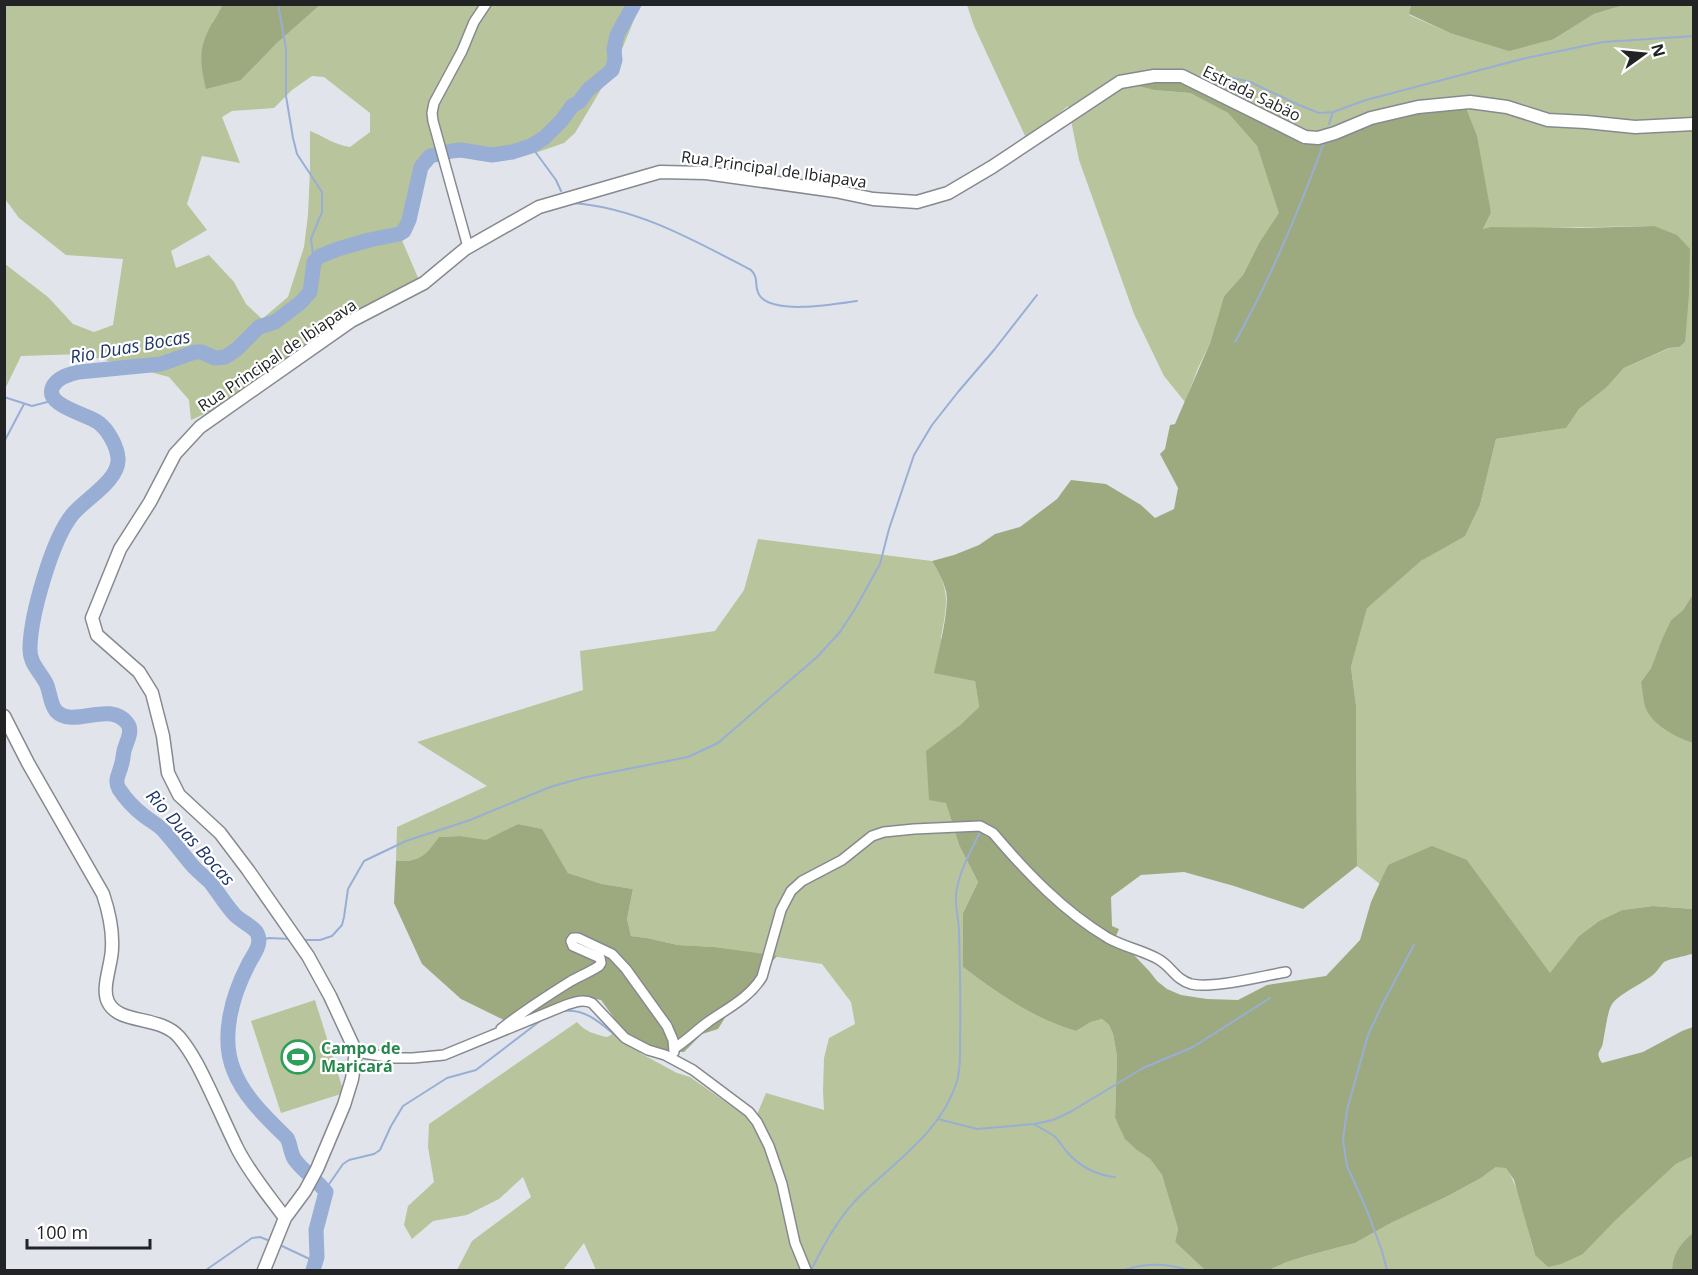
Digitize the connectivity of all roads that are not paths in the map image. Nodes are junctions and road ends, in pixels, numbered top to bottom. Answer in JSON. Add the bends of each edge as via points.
{"nodes":[{"id":1,"x":486,"y":4,"type":"edge"},
{"id":2,"x":1694,"y":124,"type":"edge"},
{"id":3,"x":1055,"y":126,"type":"joint"},
{"id":4,"x":468,"y":246,"type":"junction"},
{"id":5,"x":4,"y":716,"type":"edge"},
{"id":6,"x":1286,"y":972,"type":"dead end"},
{"id":7,"x":495,"y":1034,"type":"junction"},
{"id":8,"x":675,"y":1048,"type":"junction"},
{"id":9,"x":356,"y":1052,"type":"junction"},
{"id":10,"x":672,"y":1059,"type":"junction"},
{"id":11,"x":285,"y":1218,"type":"junction"},
{"id":12,"x":264,"y":1270,"type":"edge"},
{"id":13,"x":806,"y":1270,"type":"edge"}],
"edges":[{"from":1,"to":4,"type":"street","via":[[434,103],[432,117]]},
{"from":2,"to":3,"type":"street","name":"Estrada Sabäo","via":[[1635,127],[1548,120],[1507,107],[1470,102],[1419,107],[1371,118],[1318,138],[1305,137],[1182,76],[1154,76],[1120,82]]},
{"from":3,"to":4,"type":"street","name":"Rua Principal de Ibiapava","via":[[948,193],[917,202],[705,173],[660,172],[539,207]]},
{"from":4,"to":9,"type":"street","name":"Rua Principal de Ibiapava","via":[[424,284],[351,321],[200,427],[175,454],[120,549],[92,618],[97,635],[139,672],[152,693],[168,773],[179,795],[220,833],[288,928],[330,996]]},
{"from":5,"to":11,"type":"street","via":[[103,894],[112,938],[107,1001],[121,1015],[158,1023],[179,1036],[205,1078],[242,1157]]},
{"from":6,"to":8,"type":"street","via":[[1227,983],[1191,984],[1176,977],[1162,961],[1127,948],[1080,920],[981,826],[884,832],[794,888],[781,910],[762,977],[749,995]]},
{"from":7,"to":8,"type":"street","via":[[520,1014],[600,966],[600,958],[573,946],[571,941],[575,938],[612,954],[667,1026]]},
{"from":7,"to":9,"type":"street","via":[[434,1056],[394,1058]]},
{"from":7,"to":10,"type":"street","via":[[566,1005],[587,1001],[596,1005],[625,1038]]},
{"from":8,"to":10,"type":"street"},
{"from":9,"to":11,"type":"street","via":[[344,1105],[317,1169]]},
{"from":10,"to":13,"type":"street","via":[[702,1076],[757,1122],[782,1184],[795,1243]]},
{"from":11,"to":12,"type":"street"}]}
